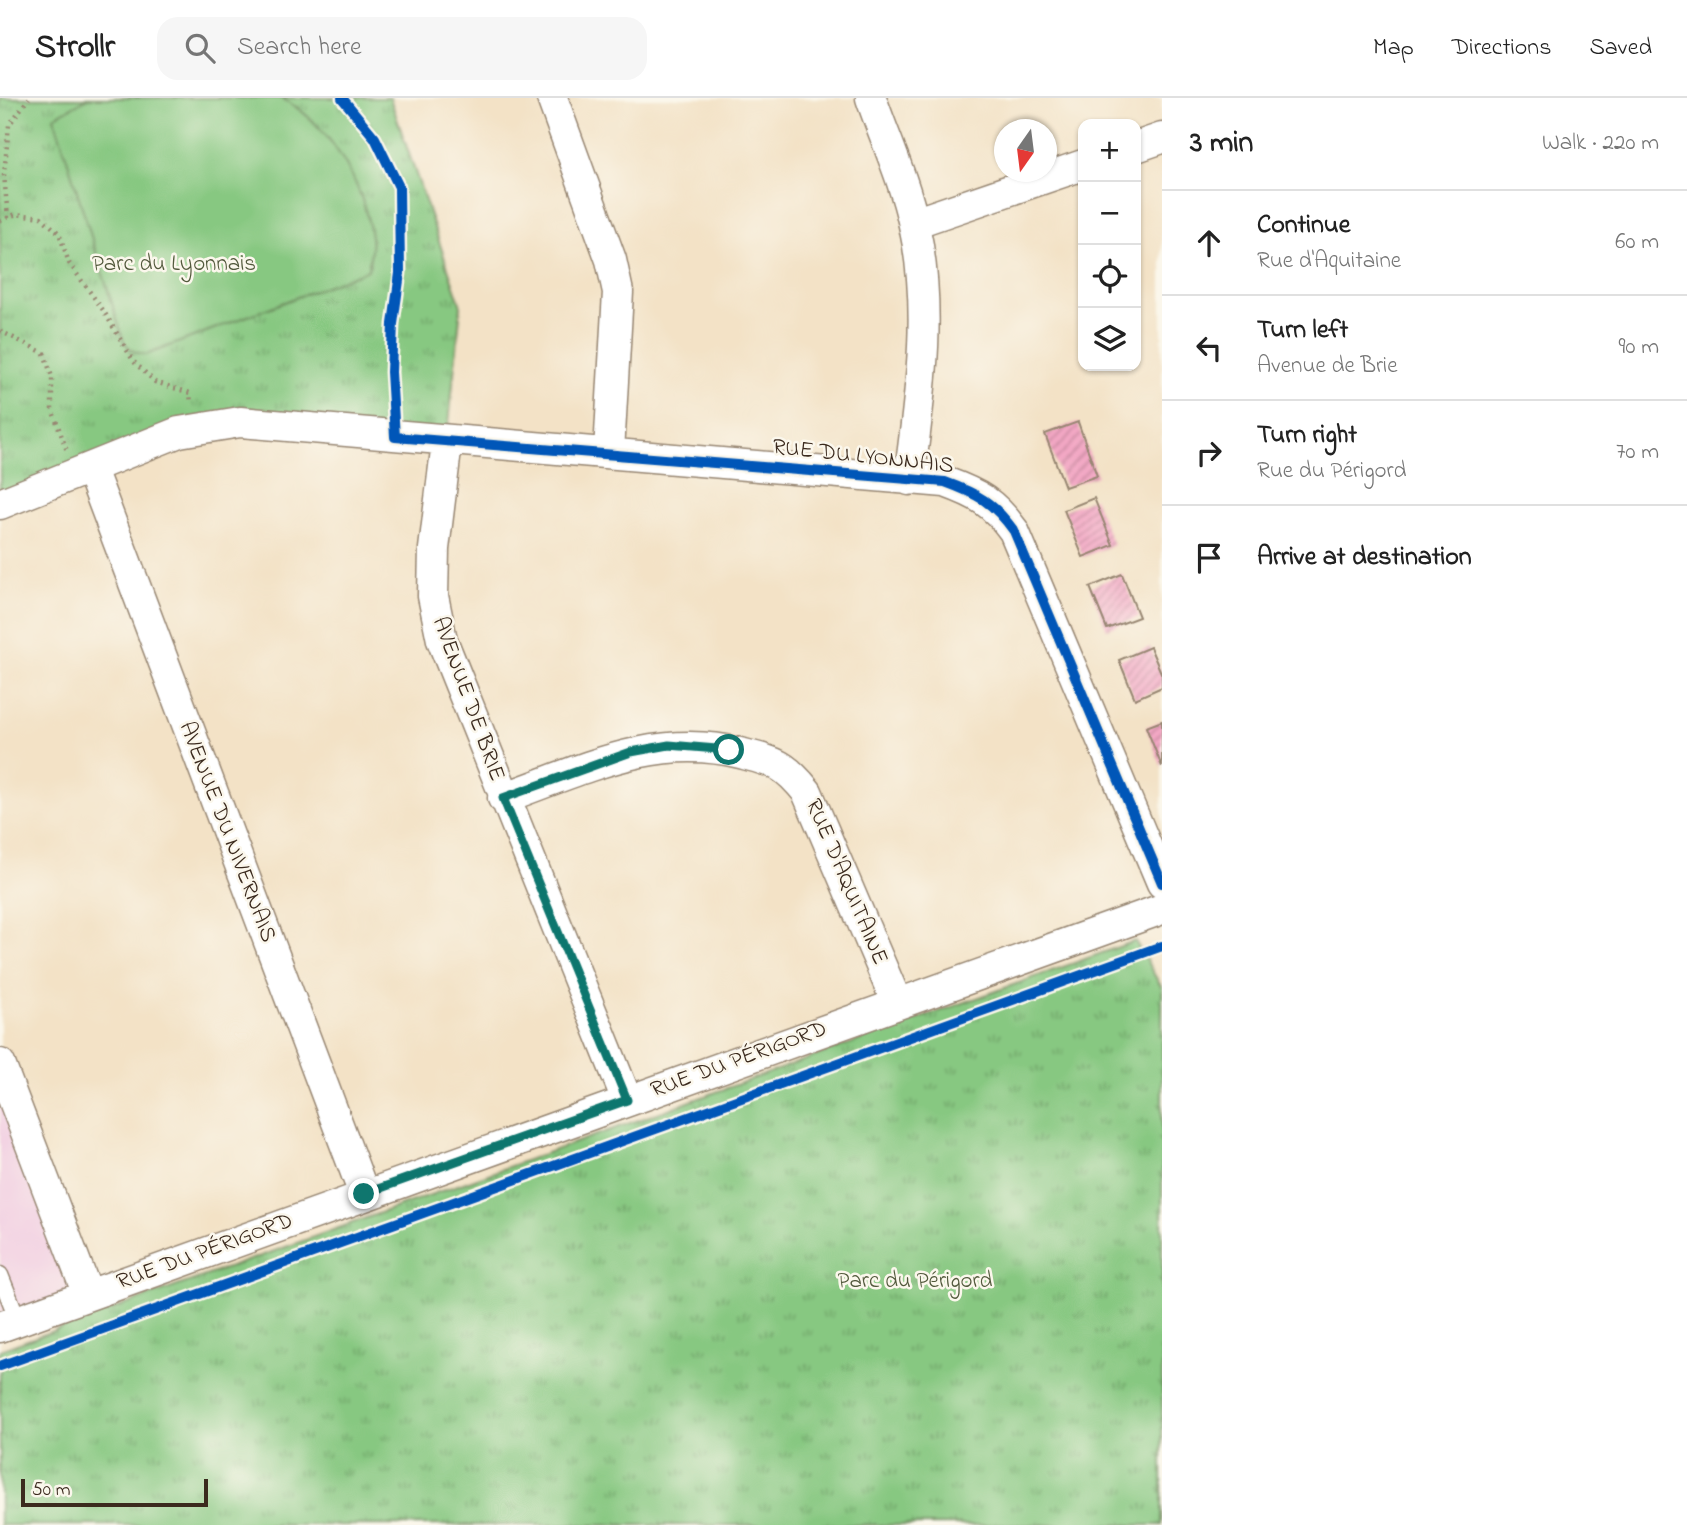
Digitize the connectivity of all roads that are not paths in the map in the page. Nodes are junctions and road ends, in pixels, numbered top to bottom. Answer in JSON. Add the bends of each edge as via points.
{"nodes":[{"id":1,"x":552,"y":98,"type":"edge"},
{"id":2,"x":871,"y":98,"type":"edge"},
{"id":3,"x":1162,"y":138,"type":"edge"},
{"id":4,"x":1141,"y":145,"type":"edge"},
{"id":5,"x":1078,"y":167,"type":"edge"},
{"id":6,"x":914,"y":223,"type":"junction"},
{"id":7,"x":447,"y":442,"type":"junction"},
{"id":8,"x":609,"y":452,"type":"junction"},
{"id":9,"x":83,"y":472,"type":"junction"},
{"id":10,"x":909,"y":480,"type":"junction"},
{"id":11,"x":0,"y":504,"type":"edge"},
{"id":12,"x":503,"y":798,"type":"junction"},
{"id":13,"x":1162,"y":883,"type":"edge"},
{"id":14,"x":1162,"y":909,"type":"edge"},
{"id":15,"x":897,"y":1003,"type":"junction"},
{"id":16,"x":0,"y":1064,"type":"edge"},
{"id":17,"x":627,"y":1100,"type":"junction"},
{"id":18,"x":364,"y":1194,"type":"junction"},
{"id":19,"x":0,"y":1275,"type":"edge"},
{"id":20,"x":88,"y":1295,"type":"junction"},
{"id":21,"x":9,"y":1323,"type":"edge"}],
"edges":[{"from":1,"to":8,"type":"street","via":[[611,260],[618,292]]},
{"from":2,"to":6,"type":"street"},
{"from":3,"to":4,"type":"street"},
{"from":5,"to":6,"type":"street"},
{"from":6,"to":10,"type":"street","via":[[925,293],[921,391]]},
{"from":7,"to":8,"type":"street","name":"RUE DU LYONNAIS"},
{"from":7,"to":9,"type":"street","name":"RUE DU LYONNAIS","via":[[240,422],[179,432]]},
{"from":7,"to":12,"type":"street","name":"AVENUE DE BRIE","via":[[433,596],[442,640]]},
{"from":8,"to":10,"type":"street","name":"RUE DU LYONNAIS"},
{"from":9,"to":11,"type":"street","name":"RUE DU LYONNAIS"},
{"from":9,"to":18,"type":"street","name":"AVENUE DU NIVERNAIS"},
{"from":10,"to":13,"type":"street","name":"RUE DU LYONNAIS","via":[[945,482],[976,493],[997,509],[1014,531]]},
{"from":12,"to":15,"type":"street","name":"RUE D'AQUITAINE","via":[[631,752],[669,745],[729,750],[773,761],[791,771],[807,792]]},
{"from":12,"to":17,"type":"street","name":"AVENUE DE BRIE"},
{"from":14,"to":15,"type":"street","name":"RUE DU PÉRIGORD"},
{"from":15,"to":17,"type":"street","name":"RUE DU PÉRIGORD"},
{"from":16,"to":20,"type":"street"},
{"from":17,"to":18,"type":"street","name":"RUE DU PÉRIGORD"},
{"from":18,"to":20,"type":"street","name":"RUE DU PÉRIGORD"},
{"from":19,"to":21,"type":"lane"},
{"from":20,"to":21,"type":"street","name":"RUE DU PÉRIGORD"}]}
